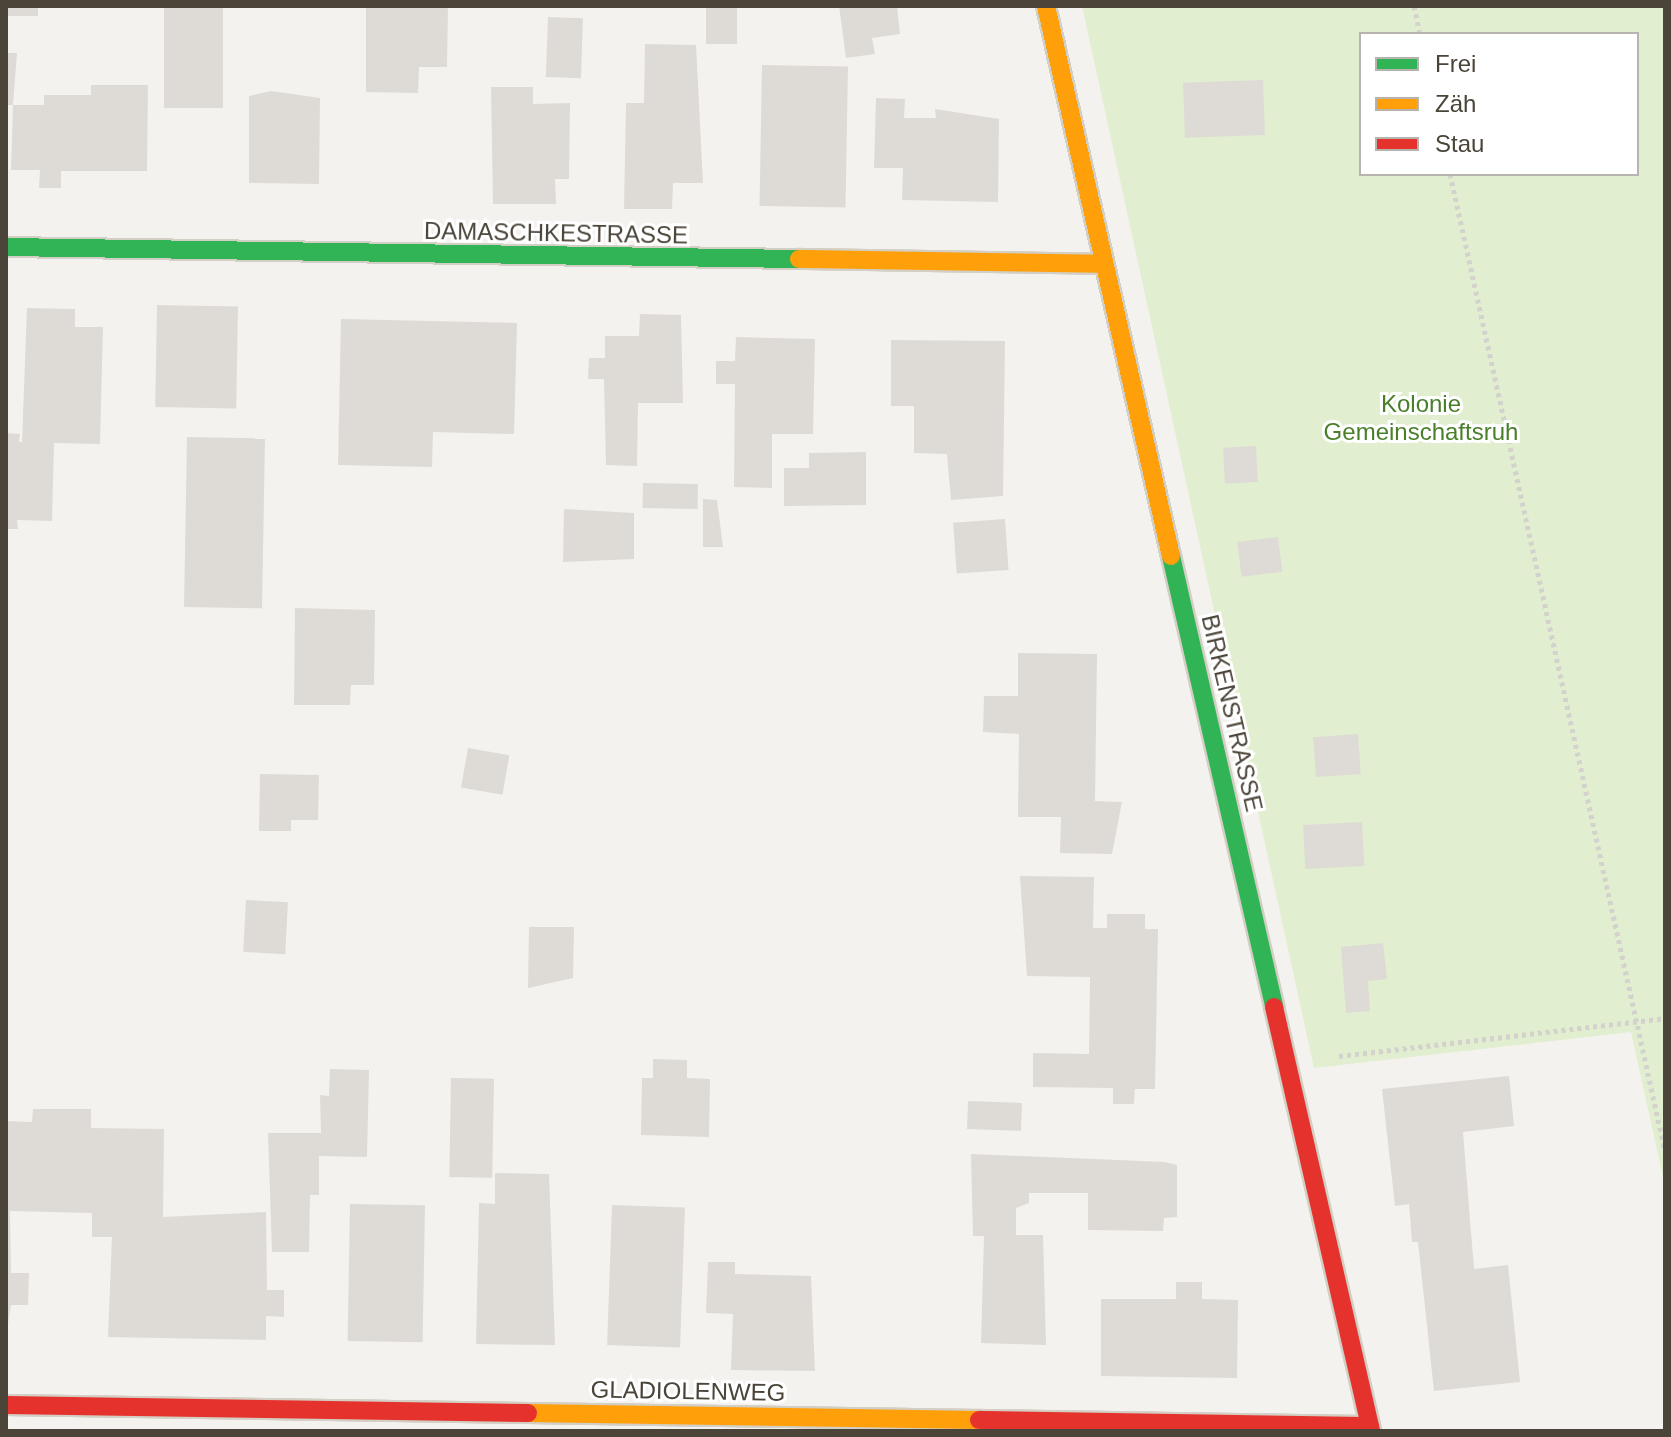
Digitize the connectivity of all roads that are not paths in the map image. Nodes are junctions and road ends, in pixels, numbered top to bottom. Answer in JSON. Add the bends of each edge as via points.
{"nodes":[{"id":1,"x":1046,"y":6,"type":"edge"},
{"id":2,"x":6,"y":247,"type":"edge"},
{"id":3,"x":1104,"y":264,"type":"junction"},
{"id":4,"x":6,"y":1405,"type":"edge"},
{"id":5,"x":1370,"y":1428,"type":"edge"}],
"edges":[{"from":1,"to":3,"type":"street","name":"BIRKENSTRASSE"},
{"from":2,"to":3,"type":"street","name":"DAMASCHKESTRASSE"},
{"from":3,"to":5,"type":"street","name":"BIRKENSTRASSE"},
{"from":4,"to":5,"type":"street","name":"GLADIOLENWEG"}]}
